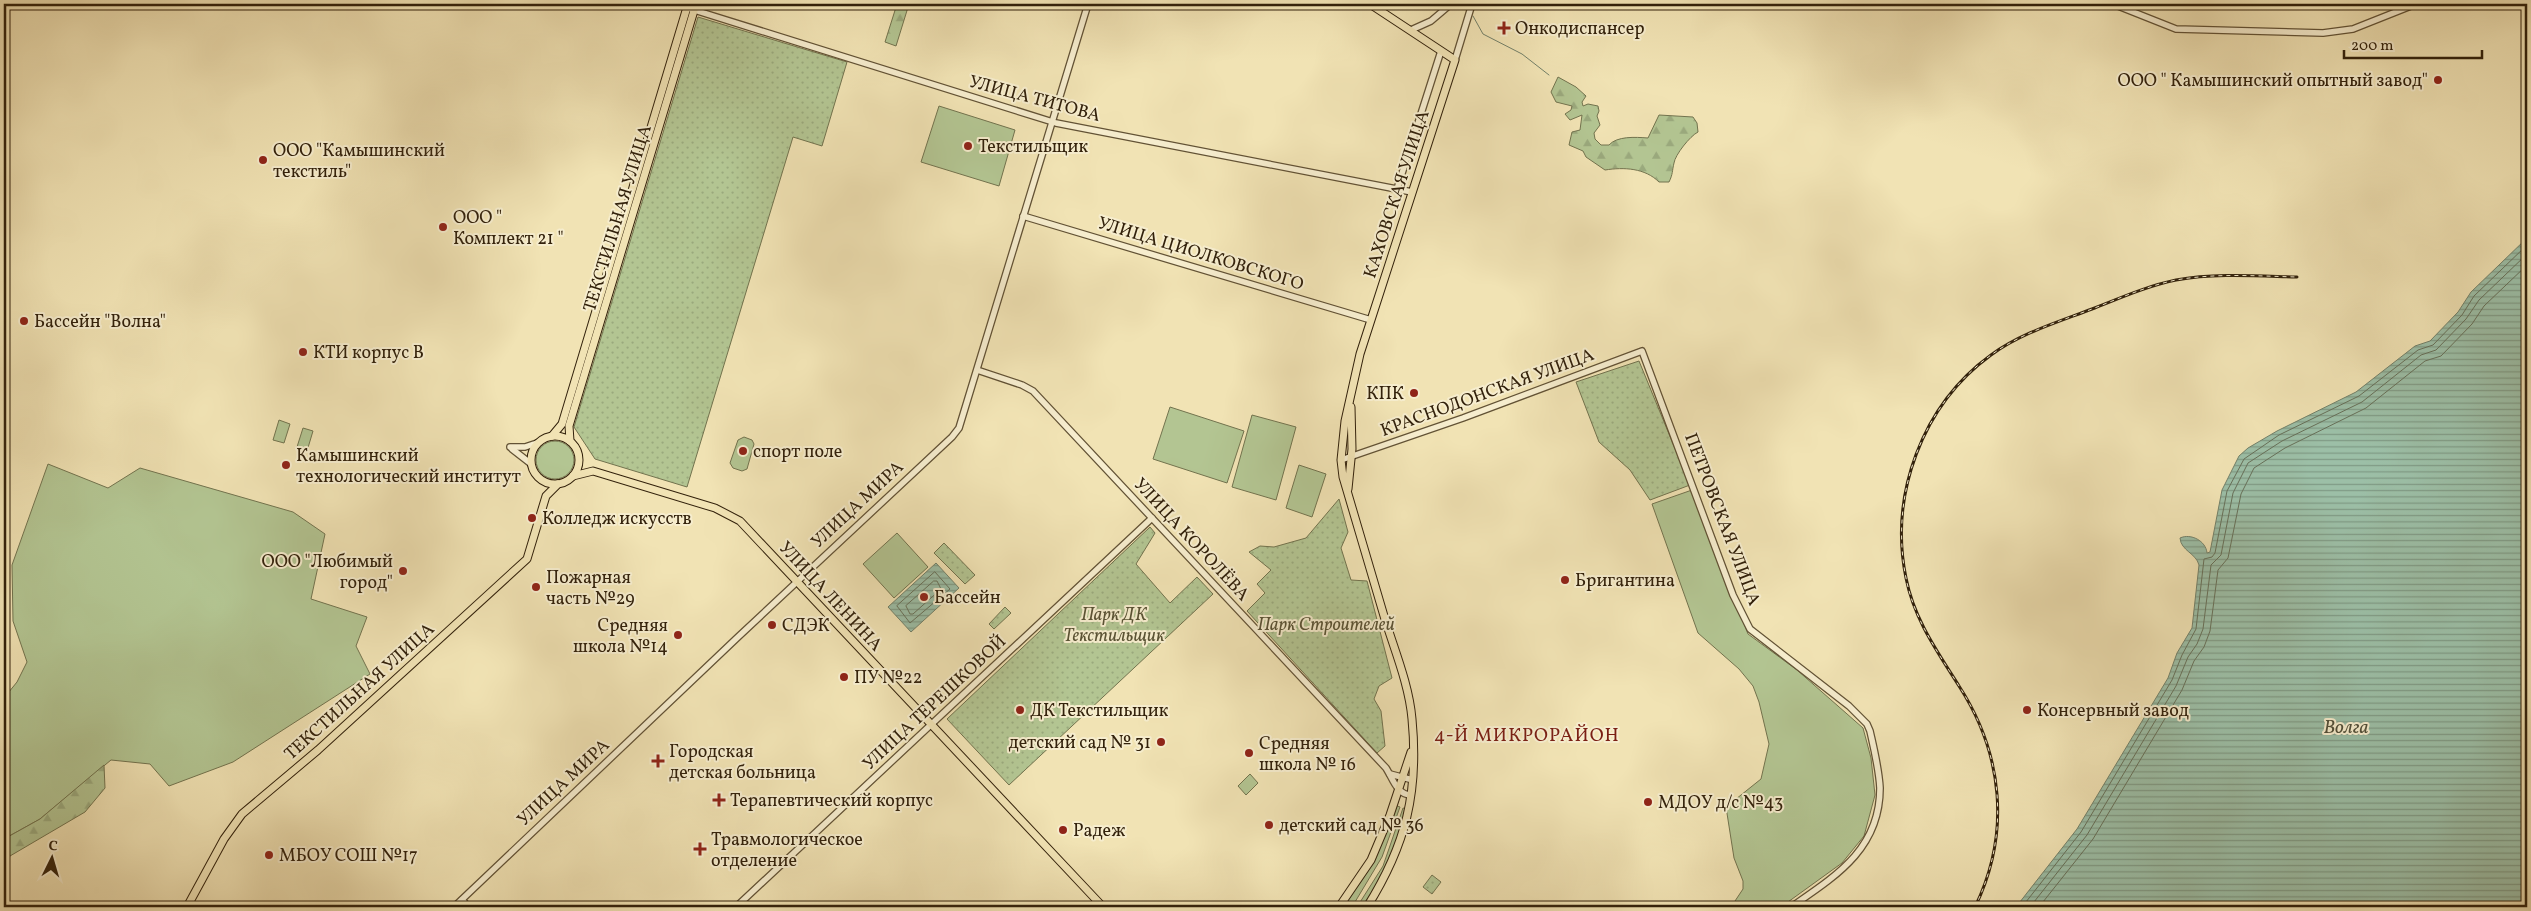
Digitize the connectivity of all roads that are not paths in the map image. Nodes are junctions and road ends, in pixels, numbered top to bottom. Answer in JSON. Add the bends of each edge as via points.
{"nodes":[{"id":1,"x":1088,"y":4,"type":"edge"},
{"id":2,"x":1370,"y":4,"type":"edge"},
{"id":3,"x":1451,"y":4,"type":"edge"},
{"id":4,"x":1472,"y":4,"type":"edge"},
{"id":5,"x":2113,"y":4,"type":"edge"},
{"id":6,"x":2416,"y":4,"type":"edge"},
{"id":7,"x":691,"y":6,"type":"edge"},
{"id":8,"x":1411,"y":30,"type":"junction"},
{"id":9,"x":1441,"y":51,"type":"junction"},
{"id":10,"x":1455,"y":60,"type":"junction"},
{"id":11,"x":1052,"y":122,"type":"junction"},
{"id":12,"x":1397,"y":189,"type":"junction"},
{"id":13,"x":1412,"y":192,"type":"junction"},
{"id":14,"x":1023,"y":216,"type":"junction"},
{"id":15,"x":1370,"y":320,"type":"junction"},
{"id":16,"x":1642,"y":352,"type":"joint"},
{"id":17,"x":977,"y":370,"type":"junction"},
{"id":18,"x":1351,"y":394,"type":"junction"},
{"id":19,"x":552,"y":436,"type":"junction"},
{"id":20,"x":570,"y":441,"type":"junction"},
{"id":21,"x":536,"y":443,"type":"junction"},
{"id":22,"x":578,"y":454,"type":"junction"},
{"id":23,"x":1351,"y":457,"type":"junction"},
{"id":24,"x":1340,"y":460,"type":"junction"},
{"id":25,"x":530,"y":464,"type":"junction"},
{"id":26,"x":591,"y":471,"type":"junction"},
{"id":27,"x":573,"y":476,"type":"junction"},
{"id":28,"x":539,"y":479,"type":"junction"},
{"id":29,"x":558,"y":484,"type":"junction"},
{"id":30,"x":1348,"y":494,"type":"junction"},
{"id":31,"x":546,"y":496,"type":"junction"},
{"id":32,"x":1152,"y":518,"type":"junction"},
{"id":33,"x":797,"y":582,"type":"junction"},
{"id":34,"x":932,"y":724,"type":"junction"},
{"id":35,"x":1412,"y":745,"type":"junction"},
{"id":36,"x":1390,"y":774,"type":"junction"},
{"id":37,"x":1403,"y":777,"type":"junction"},
{"id":38,"x":1413,"y":780,"type":"junction"},
{"id":39,"x":1398,"y":790,"type":"junction"},
{"id":40,"x":1412,"y":795,"type":"junction"},
{"id":41,"x":462,"y":900,"type":"junction"},
{"id":42,"x":187,"y":907,"type":"edge"},
{"id":43,"x":454,"y":907,"type":"edge"},
{"id":44,"x":469,"y":907,"type":"edge"},
{"id":45,"x":736,"y":907,"type":"edge"},
{"id":46,"x":1103,"y":907,"type":"edge"},
{"id":47,"x":1339,"y":907,"type":"edge"},
{"id":48,"x":1367,"y":907,"type":"edge"},
{"id":49,"x":1790,"y":907,"type":"edge"}],
"edges":[{"from":1,"to":11,"type":"street","name":"УЛИЦА МИРА"},
{"from":2,"to":8,"type":"main road"},
{"from":3,"to":8,"type":"street","via":[[1431,21]]},
{"from":4,"to":10,"type":"street","name":"КАХОВСКАЯ УЛИЦА"},
{"from":5,"to":6,"type":"street","via":[[2176,29],[2323,33],[2353,29]]},
{"from":7,"to":11,"type":"street","name":"УЛИЦА ТИТОВА"},
{"from":7,"to":19,"type":"main road","name":"ТЕКСТИЛЬНАЯ УЛИЦА","via":[[562,424]]},
{"from":7,"to":20,"type":"main road","name":"ТЕКСТИЛЬНАЯ УЛИЦА","via":[[569,426]]},
{"from":8,"to":9,"type":"main road"},
{"from":9,"to":10,"type":"main road"},
{"from":9,"to":12,"type":"street"},
{"from":10,"to":13,"type":"main road","name":"КАХОВСКАЯ УЛИЦА"},
{"from":11,"to":12,"type":"street","name":"УЛИЦА ТИТОВА"},
{"from":11,"to":14,"type":"street","name":"УЛИЦА МИРА"},
{"from":12,"to":13,"type":"street","name":"УЛИЦА ТИТОВА"},
{"from":13,"to":15,"type":"main road","name":"КАХОВСКАЯ УЛИЦА"},
{"from":14,"to":15,"type":"street","name":"УЛИЦА ЦИОЛКОВСКОГО"},
{"from":14,"to":17,"type":"street","name":"УЛИЦА МИРА"},
{"from":15,"to":18,"type":"main road","name":"КАХОВСКАЯ УЛИЦА"},
{"from":16,"to":23,"type":"street","name":"КРАСНОДОНСКАЯ УЛИЦА"},
{"from":16,"to":49,"type":"street","name":"ПЕТРОВСКАЯ УЛИЦА","via":[[1733,595],[1750,628],[1849,706],[1870,731],[1880,787],[1871,833],[1854,857]]},
{"from":17,"to":32,"type":"street","name":"УЛИЦА КОРОЛЁВА","via":[[1033,391]]},
{"from":17,"to":33,"type":"street","name":"УЛИЦА МИРА","via":[[959,428],[952,437]]},
{"from":18,"to":23,"type":"main road","name":"КАХОВСКАЯ УЛИЦА"},
{"from":18,"to":24,"type":"main road","name":"КАХОВСКАЯ УЛИЦА"},
{"from":19,"to":20,"type":"main road"},
{"from":19,"to":21,"type":"main road"},
{"from":20,"to":22,"type":"main road"},
{"from":21,"to":25,"type":"main road"},
{"from":21,"to":25,"type":"street","via":[[510,447]]},
{"from":22,"to":26,"type":"main road"},
{"from":22,"to":27,"type":"main road","via":[[578,466]]},
{"from":23,"to":24,"type":"street","name":"КРАСНОДОНСКАЯ УЛИЦА"},
{"from":23,"to":30,"type":"main road","name":"КАХОВСКАЯ УЛИЦА"},
{"from":24,"to":30,"type":"main road"},
{"from":25,"to":28,"type":"main road"},
{"from":26,"to":27,"type":"main road"},
{"from":26,"to":33,"type":"main road","name":"УЛИЦА ЛЕНИНА","via":[[733,516]]},
{"from":27,"to":29,"type":"main road"},
{"from":28,"to":29,"type":"main road"},
{"from":28,"to":31,"type":"main road"},
{"from":29,"to":31,"type":"main road","name":"ТЕКСТИЛЬНАЯ УЛИЦА"},
{"from":30,"to":35,"type":"main road","via":[[1407,693]]},
{"from":31,"to":42,"type":"main road","name":"ТЕКСТИЛЬНАЯ УЛИЦА","via":[[527,559],[318,750],[242,814],[224,839]]},
{"from":32,"to":34,"type":"street","name":"УЛИЦА ТЕРЕШКОВОЙ"},
{"from":32,"to":36,"type":"street","name":"УЛИЦА КОРОЛЁВА"},
{"from":33,"to":34,"type":"main road","name":"УЛИЦА ЛЕНИНА"},
{"from":33,"to":41,"type":"street","name":"УЛИЦА МИРА"},
{"from":34,"to":45,"type":"street","name":"УЛИЦА ТЕРЕШКОВОЙ"},
{"from":34,"to":46,"type":"main road","name":"УЛИЦА ЛЕНИНА"},
{"from":35,"to":37,"type":"main road"},
{"from":35,"to":38,"type":"main road"},
{"from":36,"to":37,"type":"street"},
{"from":36,"to":39,"type":"street","name":"УЛИЦА КОРОЛЁВА"},
{"from":37,"to":38,"type":"street"},
{"from":37,"to":39,"type":"main road"},
{"from":38,"to":40,"type":"main road"},
{"from":39,"to":40,"type":"street","via":[[1404,795]]},
{"from":39,"to":47,"type":"main road","via":[[1371,860]]},
{"from":40,"to":48,"type":"main road","via":[[1396,853]]},
{"from":41,"to":43,"type":"street","name":"УЛИЦА МИРА"},
{"from":41,"to":44,"type":"street"}]}
